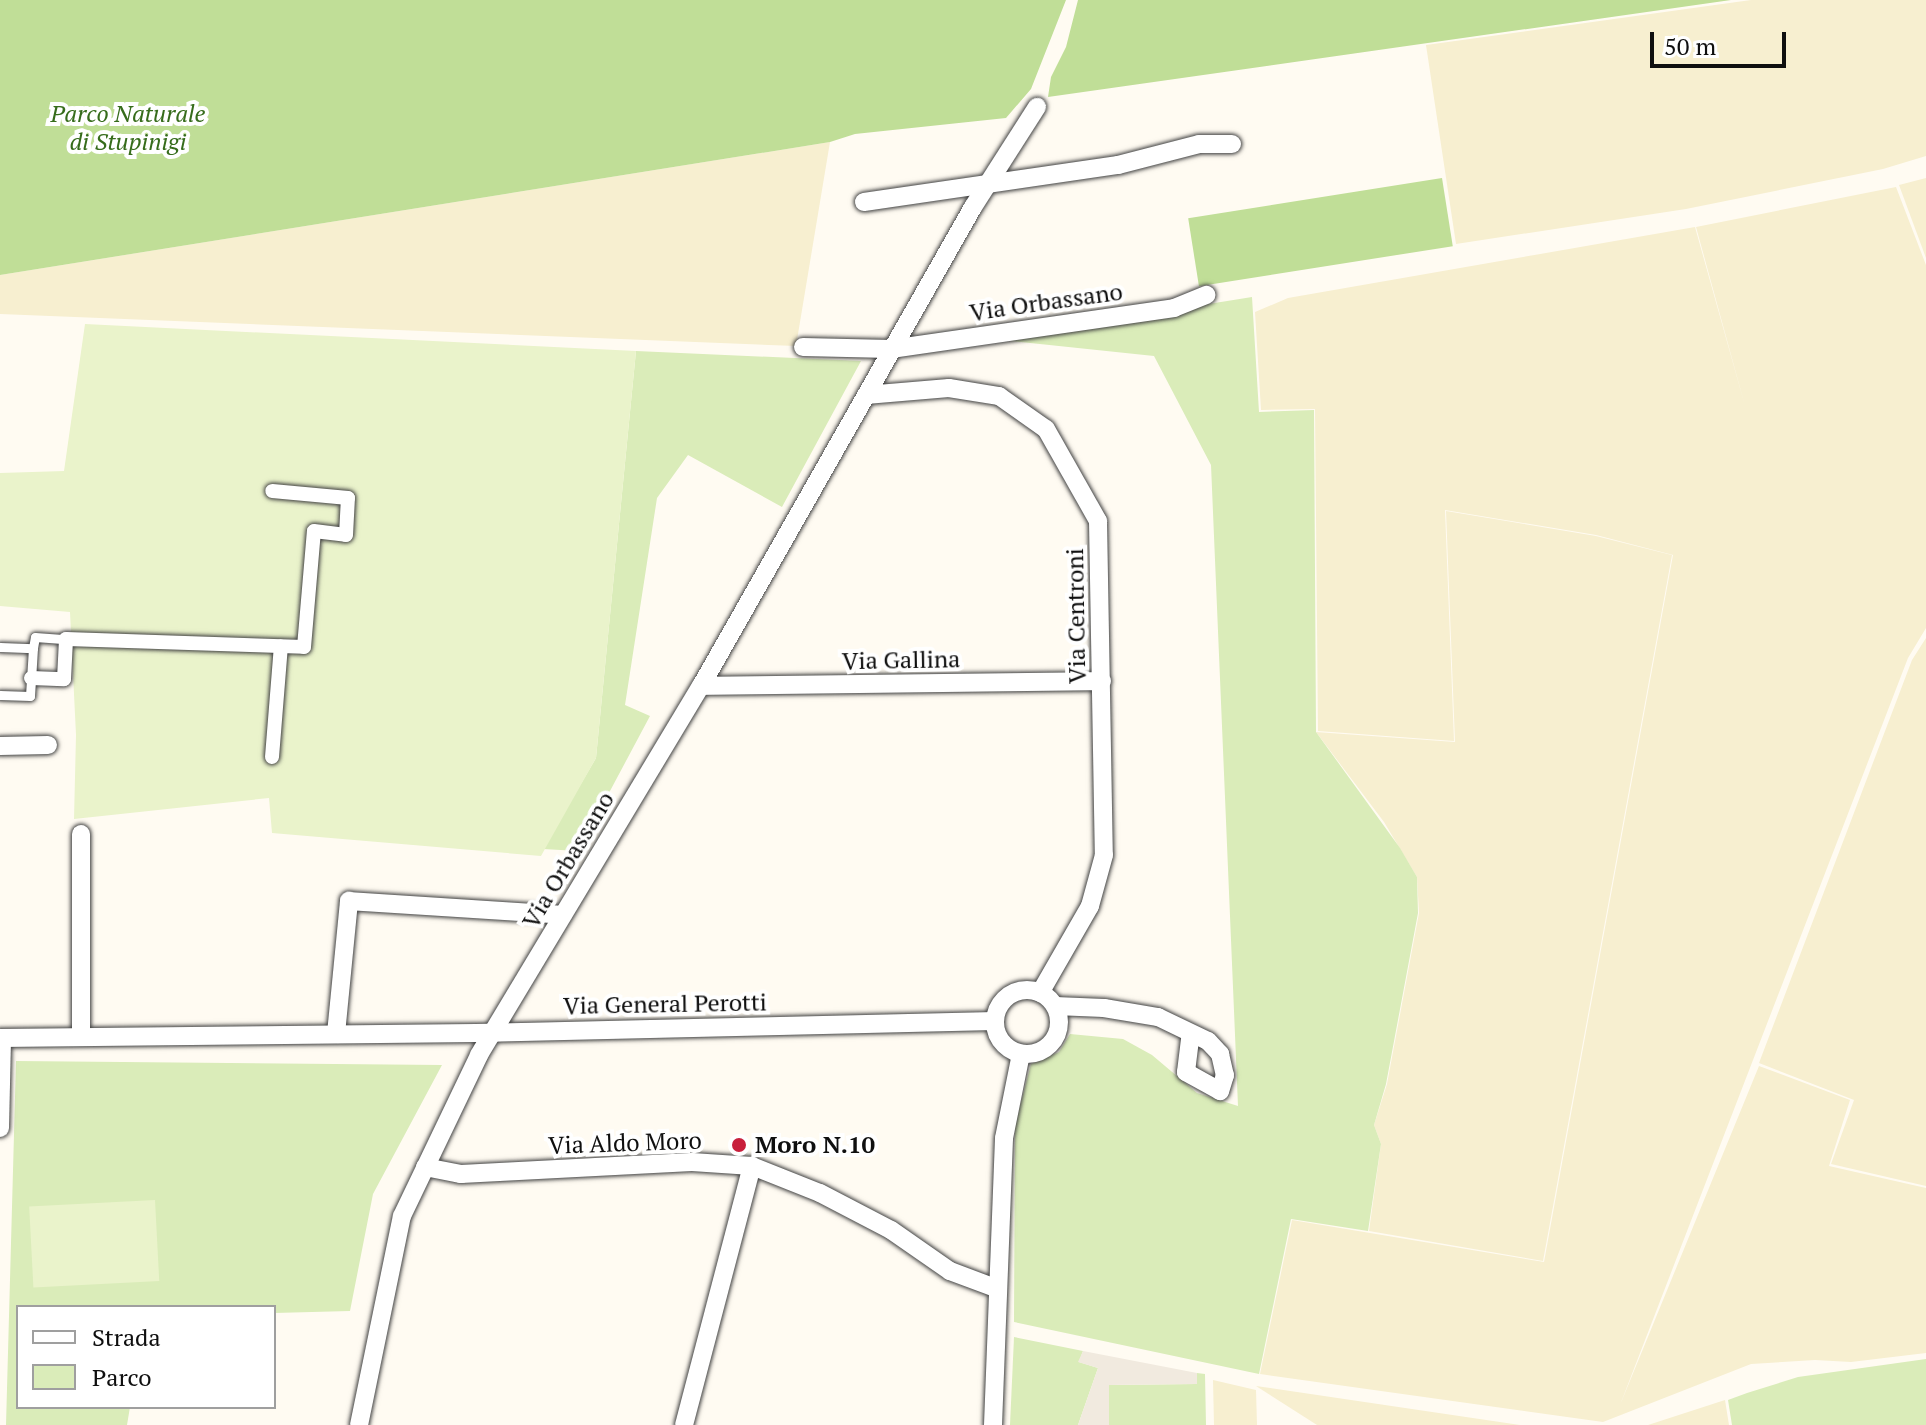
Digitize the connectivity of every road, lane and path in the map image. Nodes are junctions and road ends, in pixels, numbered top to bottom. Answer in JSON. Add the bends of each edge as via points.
{"nodes":[{"id":1,"x":1037,"y":107,"type":"dead end"},
{"id":2,"x":1232,"y":144,"type":"dead end"},
{"id":3,"x":989,"y":182,"type":"junction"},
{"id":4,"x":864,"y":202,"type":"dead end"},
{"id":5,"x":1206,"y":295,"type":"dead end"},
{"id":6,"x":803,"y":347,"type":"dead end"},
{"id":7,"x":891,"y":349,"type":"junction"},
{"id":8,"x":866,"y":395,"type":"junction"},
{"id":9,"x":272,"y":491,"type":"dead end"},
{"id":10,"x":66,"y":639,"type":"junction"},
{"id":11,"x":281,"y":646,"type":"junction"},
{"id":12,"x":0,"y":647,"type":"edge"},
{"id":13,"x":33,"y":648,"type":"junction"},
{"id":14,"x":31,"y":678,"type":"junction"},
{"id":15,"x":1102,"y":681,"type":"junction"},
{"id":16,"x":701,"y":686,"type":"junction"},
{"id":17,"x":0,"y":695,"type":"edge"},
{"id":18,"x":48,"y":745,"type":"dead end"},
{"id":19,"x":0,"y":746,"type":"edge"},
{"id":20,"x":272,"y":757,"type":"dead end"},
{"id":21,"x":81,"y":834,"type":"dead end"},
{"id":22,"x":563,"y":915,"type":"junction"},
{"id":23,"x":1040,"y":993,"type":"junction"},
{"id":24,"x":1055,"y":1006,"type":"junction"},
{"id":25,"x":995,"y":1021,"type":"junction"},
{"id":26,"x":492,"y":1032,"type":"junction"},
{"id":27,"x":336,"y":1034,"type":"junction"},
{"id":28,"x":1191,"y":1034,"type":"dead end"},
{"id":29,"x":81,"y":1037,"type":"junction"},
{"id":30,"x":1,"y":1038,"type":"edge"},
{"id":31,"x":1021,"y":1054,"type":"junction"},
{"id":32,"x":0,"y":1128,"type":"edge"},
{"id":33,"x":752,"y":1166,"type":"junction"},
{"id":34,"x":425,"y":1167,"type":"junction"},
{"id":35,"x":998,"y":1289,"type":"junction"},
{"id":36,"x":359,"y":1425,"type":"edge"},
{"id":37,"x":684,"y":1425,"type":"edge"},
{"id":38,"x":993,"y":1425,"type":"edge"}],
"edges":[{"from":1,"to":3,"type":"street","name":"Via Orbassano"},
{"from":2,"to":3,"type":"street","via":[[1199,144],[1118,165]]},
{"from":3,"to":4,"type":"street"},
{"from":3,"to":7,"type":"street","name":"Via Orbassano"},
{"from":5,"to":7,"type":"street","name":"Via Orbassano","via":[[1174,308]]},
{"from":6,"to":7,"type":"street"},
{"from":7,"to":8,"type":"street","name":"Via Orbassano"},
{"from":8,"to":15,"type":"street","name":"Via Centroni","via":[[949,388],[999,396],[1046,429],[1098,521]]},
{"from":8,"to":16,"type":"street","name":"Via Orbassano"},
{"from":9,"to":11,"type":"street","via":[[348,498],[346,535],[314,531],[304,647]]},
{"from":10,"to":11,"type":"street"},
{"from":10,"to":13,"type":"lane","via":[[35,637]]},
{"from":10,"to":14,"type":"street","via":[[64,679]]},
{"from":11,"to":20,"type":"street"},
{"from":12,"to":13,"type":"lane"},
{"from":13,"to":14,"type":"lane"},
{"from":14,"to":17,"type":"lane","via":[[30,696]]},
{"from":15,"to":16,"type":"street","name":"Via Gallina"},
{"from":15,"to":23,"type":"street","name":"Via Centroni","via":[[1104,855],[1090,906]]},
{"from":16,"to":22,"type":"street","name":"Via Orbassano"},
{"from":18,"to":19,"type":"street"},
{"from":21,"to":29,"type":"street"},
{"from":22,"to":26,"type":"street","name":"Via Orbassano"},
{"from":22,"to":27,"type":"street","via":[[349,901]]},
{"from":23,"to":24,"type":"street"},
{"from":23,"to":25,"type":"street","via":[[1016,992],[1005,1000]]},
{"from":24,"to":28,"type":"street","via":[[1158,1017]]},
{"from":24,"to":31,"type":"street","via":[[1060,1023],[1050,1045]]},
{"from":25,"to":26,"type":"street","name":"Via General Perotti"},
{"from":25,"to":31,"type":"street","via":[[1001,1040]]},
{"from":26,"to":27,"type":"street","name":"Via General Perotti"},
{"from":26,"to":34,"type":"street","name":"Via Orbassano"},
{"from":27,"to":29,"type":"street","name":"Via General Perotti"},
{"from":29,"to":30,"type":"street","name":"Via General Perotti"},
{"from":30,"to":32,"type":"street"},
{"from":31,"to":35,"type":"street","via":[[1004,1138]]},
{"from":33,"to":34,"type":"street","name":"Via Aldo Moro","via":[[692,1162],[461,1174]]},
{"from":33,"to":35,"type":"street","name":"Via Aldo Moro","via":[[820,1193],[891,1230],[950,1271]]},
{"from":33,"to":37,"type":"street"},
{"from":34,"to":36,"type":"street","name":"Via Orbassano","via":[[402,1216]]},
{"from":35,"to":38,"type":"street"}]}
